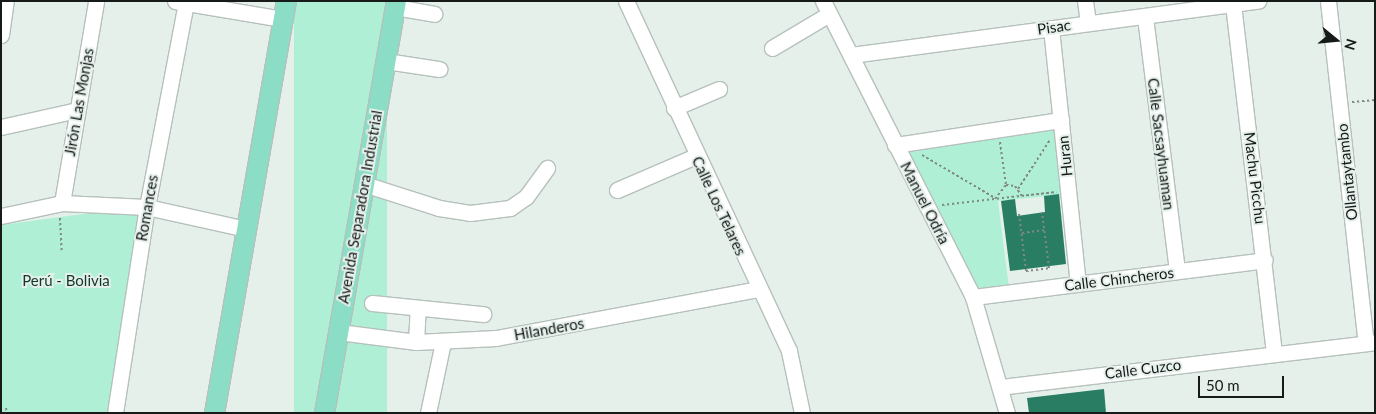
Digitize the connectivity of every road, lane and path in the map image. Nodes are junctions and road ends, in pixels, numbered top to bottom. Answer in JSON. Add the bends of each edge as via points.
{"nodes":[{"id":1,"x":6,"y":1,"type":"edge"},
{"id":2,"x":96,"y":1,"type":"edge"},
{"id":3,"x":626,"y":1,"type":"edge"},
{"id":4,"x":1085,"y":1,"type":"edge"},
{"id":5,"x":1258,"y":1,"type":"edge"},
{"id":6,"x":1328,"y":1,"type":"edge"},
{"id":7,"x":181,"y":2,"type":"edge"},
{"id":8,"x":395,"y":4,"type":"edge"},
{"id":9,"x":1233,"y":4,"type":"junction"},
{"id":10,"x":826,"y":7,"type":"edge"},
{"id":11,"x":285,"y":10,"type":"edge"},
{"id":12,"x":434,"y":14,"type":"dead end"},
{"id":13,"x":1145,"y":17,"type":"junction"},
{"id":14,"x":1088,"y":23,"type":"junction"},
{"id":15,"x":1050,"y":28,"type":"junction"},
{"id":16,"x":1,"y":35,"type":"edge"},
{"id":17,"x":772,"y":48,"type":"dead end"},
{"id":18,"x":851,"y":55,"type":"junction"},
{"id":19,"x":386,"y":60,"type":"junction"},
{"id":20,"x":439,"y":69,"type":"dead end"},
{"id":21,"x":718,"y":89,"type":"dead end"},
{"id":22,"x":1375,"y":100,"type":"edge"},
{"id":23,"x":1339,"y":103,"type":"junction"},
{"id":24,"x":674,"y":108,"type":"junction"},
{"id":25,"x":77,"y":110,"type":"junction"},
{"id":26,"x":1058,"y":126,"type":"junction"},
{"id":27,"x":1,"y":127,"type":"edge"},
{"id":28,"x":1000,"y":139,"type":"dead end"},
{"id":29,"x":895,"y":145,"type":"junction"},
{"id":30,"x":916,"y":151,"type":"dead end"},
{"id":31,"x":696,"y":156,"type":"junction"},
{"id":32,"x":547,"y":168,"type":"dead end"},
{"id":33,"x":364,"y":184,"type":"junction"},
{"id":34,"x":1006,"y":185,"type":"junction"},
{"id":35,"x":1018,"y":189,"type":"junction"},
{"id":36,"x":617,"y":190,"type":"dead end"},
{"id":37,"x":1061,"y":192,"type":"dead end"},
{"id":38,"x":1022,"y":196,"type":"junction"},
{"id":39,"x":995,"y":199,"type":"junction"},
{"id":40,"x":941,"y":205,"type":"dead end"},
{"id":41,"x":147,"y":207,"type":"junction"},
{"id":42,"x":61,"y":209,"type":"junction"},
{"id":43,"x":1042,"y":212,"type":"dead end"},
{"id":44,"x":1019,"y":214,"type":"dead end"},
{"id":45,"x":1,"y":216,"type":"edge"},
{"id":46,"x":246,"y":229,"type":"junction"},
{"id":47,"x":1044,"y":230,"type":"junction"},
{"id":48,"x":1021,"y":233,"type":"junction"},
{"id":49,"x":62,"y":253,"type":"dead end"},
{"id":50,"x":1265,"y":260,"type":"junction"},
{"id":51,"x":1038,"y":270,"type":"junction"},
{"id":52,"x":1177,"y":271,"type":"junction"},
{"id":53,"x":1038,"y":276,"type":"dead end"},
{"id":54,"x":1078,"y":284,"type":"junction"},
{"id":55,"x":757,"y":288,"type":"junction"},
{"id":56,"x":973,"y":297,"type":"junction"},
{"id":57,"x":372,"y":303,"type":"dead end"},
{"id":58,"x":418,"y":309,"type":"junction"},
{"id":59,"x":483,"y":314,"type":"dead end"},
{"id":60,"x":339,"y":332,"type":"junction"},
{"id":61,"x":416,"y":342,"type":"junction"},
{"id":62,"x":443,"y":342,"type":"junction"},
{"id":63,"x":1370,"y":342,"type":"edge"},
{"id":64,"x":1274,"y":352,"type":"junction"},
{"id":65,"x":1000,"y":387,"type":"junction"},
{"id":66,"x":6,"y":408,"type":"dead end"},
{"id":67,"x":7,"y":413,"type":"edge"},
{"id":68,"x":115,"y":413,"type":"edge"},
{"id":69,"x":214,"y":413,"type":"edge"},
{"id":70,"x":324,"y":413,"type":"edge"},
{"id":71,"x":428,"y":413,"type":"edge"},
{"id":72,"x":802,"y":413,"type":"edge"},
{"id":73,"x":1007,"y":413,"type":"edge"}],
"edges":[{"from":1,"to":16,"type":"street"},
{"from":2,"to":25,"type":"street","name":"Jirón Las Monjas"},
{"from":3,"to":24,"type":"street","name":"Calle Los Telares"},
{"from":4,"to":14,"type":"street"},
{"from":5,"to":9,"type":"street","name":"Pisac"},
{"from":6,"to":23,"type":"street","name":"Ollantaytambo"},
{"from":7,"to":11,"type":"street"},
{"from":7,"to":41,"type":"street","name":"Romances"},
{"from":8,"to":12,"type":"street"},
{"from":8,"to":19,"type":"main road","name":"Avenida Separadora Industrial"},
{"from":9,"to":13,"type":"street","name":"Pisac"},
{"from":9,"to":50,"type":"street","name":"Machu Picchu"},
{"from":10,"to":17,"type":"street"},
{"from":10,"to":18,"type":"street","name":"Manuel Odría"},
{"from":11,"to":46,"type":"main road"},
{"from":13,"to":14,"type":"street","name":"Pisac"},
{"from":13,"to":52,"type":"street","name":"Calle Sacsayhuaman"},
{"from":14,"to":15,"type":"street","name":"Pisac"},
{"from":15,"to":18,"type":"street","name":"Pisac"},
{"from":15,"to":26,"type":"street","name":"Huran"},
{"from":18,"to":29,"type":"street","name":"Manuel Odría"},
{"from":19,"to":20,"type":"street"},
{"from":19,"to":33,"type":"main road","name":"Avenida Separadora Industrial"},
{"from":21,"to":24,"type":"street"},
{"from":22,"to":23,"type":"path"},
{"from":23,"to":63,"type":"street","name":"Ollantaytambo"},
{"from":24,"to":31,"type":"street","name":"Calle Los Telares"},
{"from":25,"to":27,"type":"street"},
{"from":25,"to":42,"type":"street","name":"Jirón Las Monjas"},
{"from":26,"to":29,"type":"street"},
{"from":26,"to":35,"type":"path"},
{"from":26,"to":54,"type":"street","name":"Huran"},
{"from":28,"to":34,"type":"path"},
{"from":29,"to":56,"type":"street","name":"Manuel Odría"},
{"from":30,"to":39,"type":"path"},
{"from":31,"to":36,"type":"street"},
{"from":31,"to":55,"type":"street","name":"Calle Los Telares"},
{"from":32,"to":33,"type":"street","via":[[526,197],[510,208],[470,213],[439,208]]},
{"from":33,"to":60,"type":"main road","name":"Avenida Separadora Industrial"},
{"from":34,"to":35,"type":"path"},
{"from":34,"to":39,"type":"path"},
{"from":35,"to":38,"type":"path"},
{"from":37,"to":38,"type":"path"},
{"from":38,"to":39,"type":"path"},
{"from":39,"to":40,"type":"path"},
{"from":41,"to":42,"type":"street"},
{"from":41,"to":46,"type":"street"},
{"from":41,"to":68,"type":"street","name":"Romances"},
{"from":42,"to":45,"type":"street"},
{"from":42,"to":49,"type":"path"},
{"from":43,"to":47,"type":"path"},
{"from":44,"to":48,"type":"path"},
{"from":46,"to":69,"type":"main road"},
{"from":47,"to":48,"type":"path"},
{"from":47,"to":51,"type":"path","via":[[1049,268]]},
{"from":48,"to":51,"type":"path","via":[[1026,271]]},
{"from":50,"to":52,"type":"street","name":"Calle Chincheros"},
{"from":50,"to":64,"type":"street","name":"Machu Picchu"},
{"from":51,"to":53,"type":"path"},
{"from":52,"to":54,"type":"street","name":"Calle Chincheros"},
{"from":54,"to":56,"type":"street","name":"Calle Chincheros"},
{"from":55,"to":62,"type":"street","name":"Hilanderos","via":[[573,325]]},
{"from":55,"to":72,"type":"street","name":"Calle Los Telares","via":[[789,351]]},
{"from":56,"to":65,"type":"street","name":"Manuel Odría"},
{"from":57,"to":58,"type":"street"},
{"from":58,"to":59,"type":"street"},
{"from":58,"to":61,"type":"street"},
{"from":60,"to":61,"type":"street","name":"Hilanderos"},
{"from":60,"to":70,"type":"main road","name":"Avenida Separadora Industrial"},
{"from":61,"to":62,"type":"street","name":"Hilanderos"},
{"from":62,"to":71,"type":"street"},
{"from":63,"to":64,"type":"street","name":"Calle Cuzco"},
{"from":64,"to":65,"type":"street","name":"Calle Cuzco"},
{"from":65,"to":73,"type":"street","name":"Manuel Odría"},
{"from":66,"to":67,"type":"path"}]}
